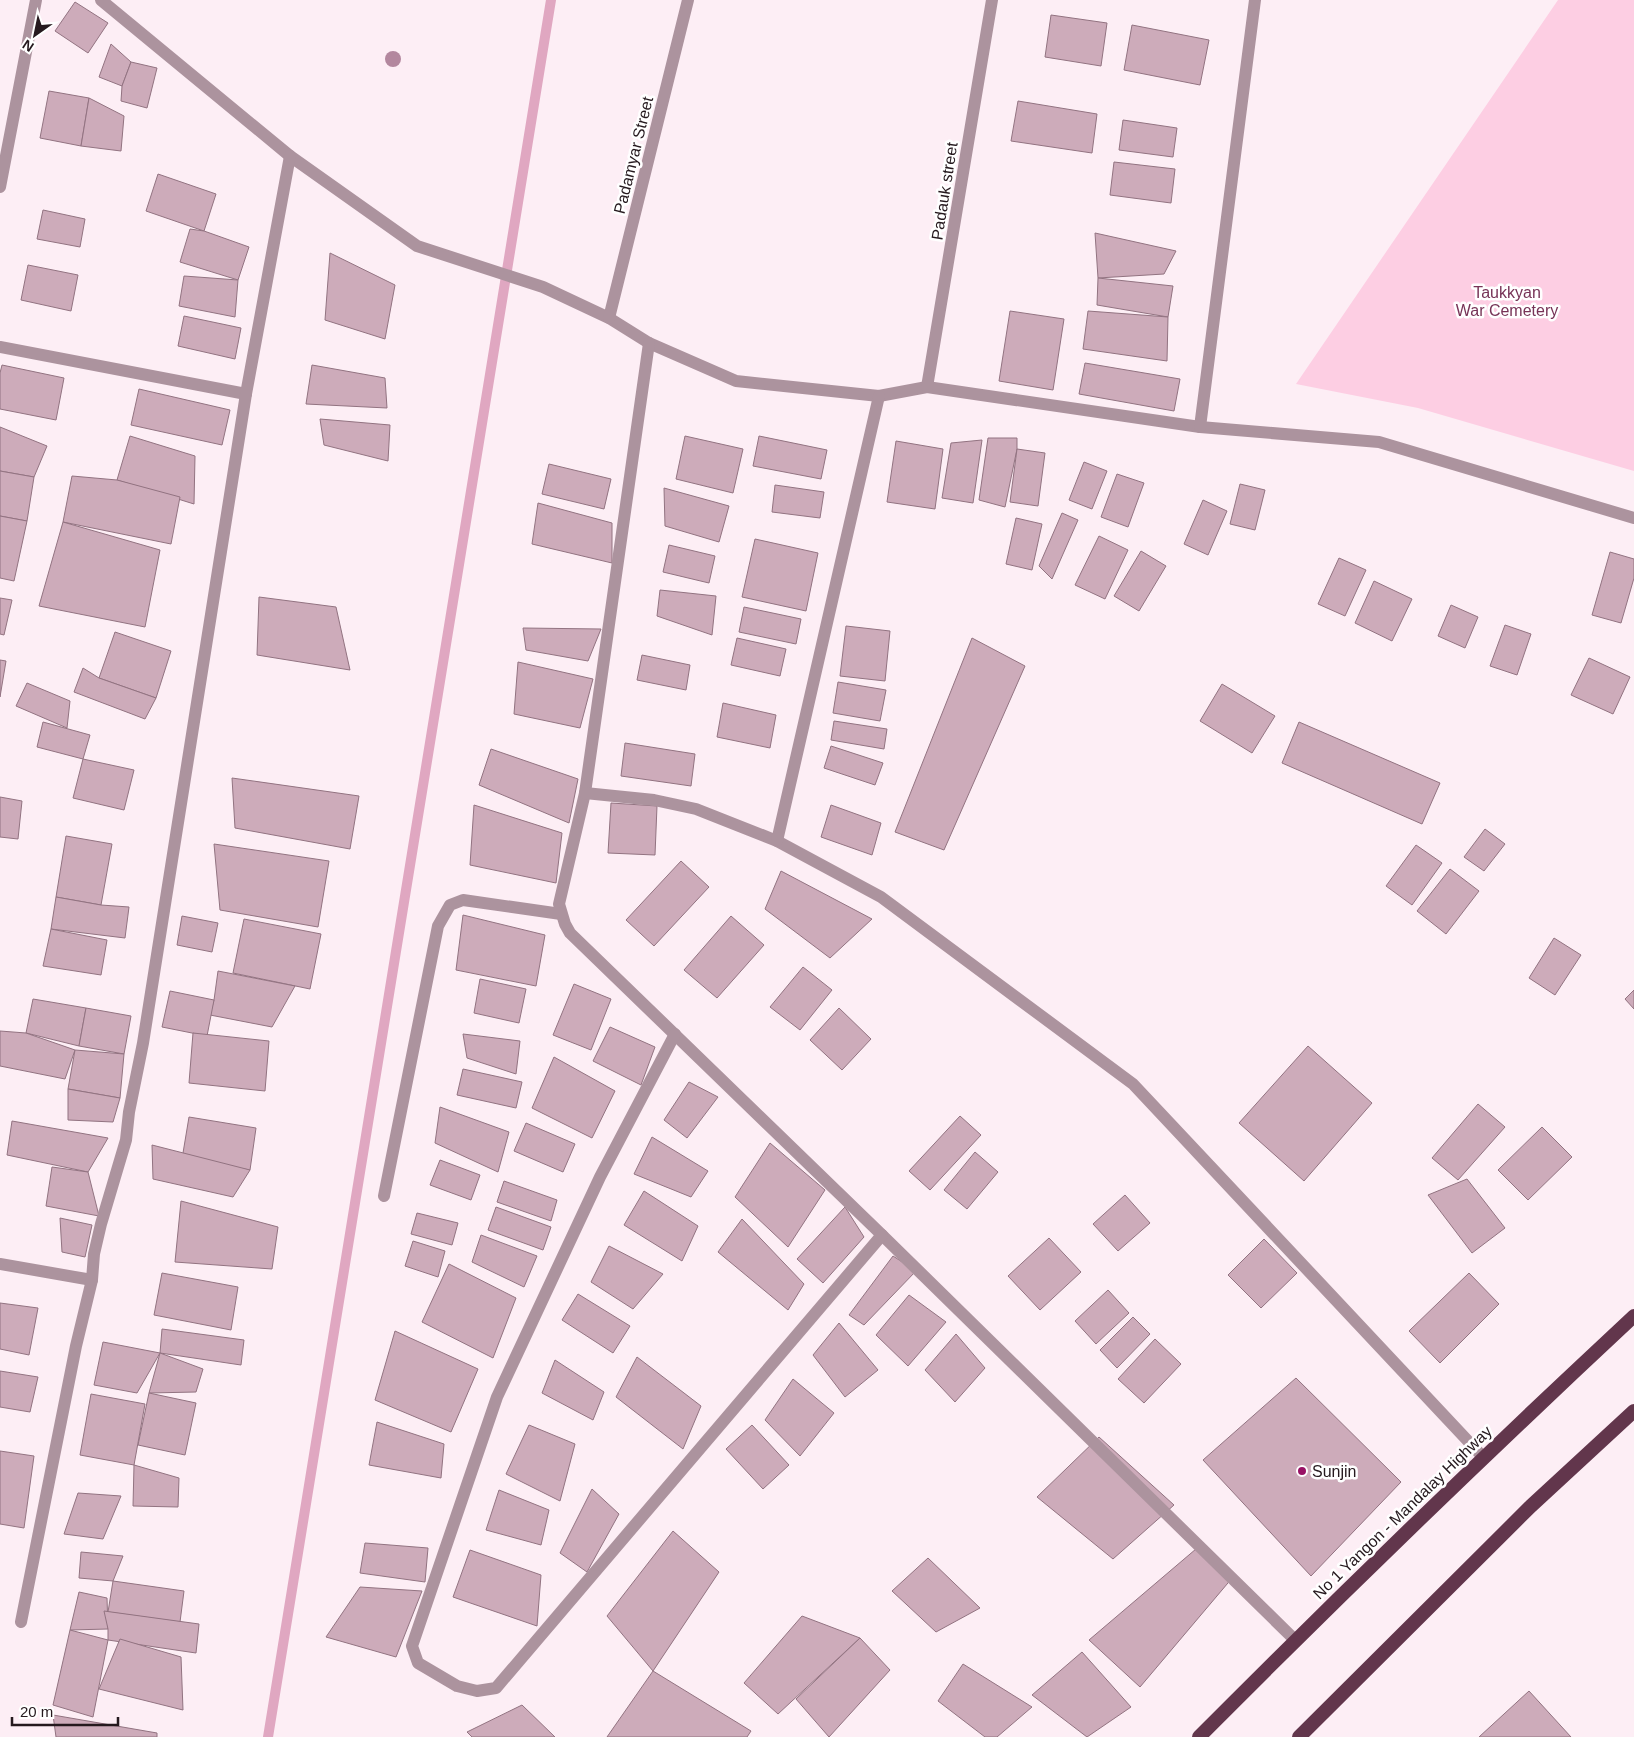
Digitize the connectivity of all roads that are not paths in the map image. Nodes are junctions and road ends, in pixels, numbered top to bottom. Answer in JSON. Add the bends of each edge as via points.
{"nodes":[{"id":1,"x":36,"y":0,"type":"edge"},
{"id":2,"x":102,"y":0,"type":"edge"},
{"id":3,"x":688,"y":0,"type":"edge"},
{"id":4,"x":992,"y":0,"type":"edge"},
{"id":5,"x":1255,"y":0,"type":"edge"},
{"id":6,"x":290,"y":156,"type":"junction"},
{"id":7,"x":0,"y":187,"type":"edge"},
{"id":8,"x":609,"y":318,"type":"junction"},
{"id":9,"x":649,"y":342,"type":"junction"},
{"id":10,"x":0,"y":347,"type":"edge"},
{"id":11,"x":928,"y":387,"type":"junction"},
{"id":12,"x":246,"y":394,"type":"junction"},
{"id":13,"x":879,"y":396,"type":"junction"},
{"id":14,"x":1200,"y":426,"type":"junction"},
{"id":15,"x":1634,"y":518,"type":"edge"},
{"id":16,"x":585,"y":793,"type":"junction"},
{"id":17,"x":777,"y":841,"type":"junction"},
{"id":18,"x":562,"y":914,"type":"junction"},
{"id":19,"x":675,"y":1034,"type":"junction"},
{"id":20,"x":384,"y":1196,"type":"dead end"},
{"id":21,"x":882,"y":1235,"type":"junction"},
{"id":22,"x":0,"y":1264,"type":"edge"},
{"id":23,"x":92,"y":1280,"type":"junction"},
{"id":24,"x":1634,"y":1316,"type":"edge"},
{"id":25,"x":1634,"y":1411,"type":"edge"},
{"id":26,"x":1483,"y":1457,"type":"junction"},
{"id":27,"x":21,"y":1622,"type":"dead end"},
{"id":28,"x":1295,"y":1640,"type":"junction"},
{"id":29,"x":1199,"y":1737,"type":"edge"},
{"id":30,"x":1299,"y":1737,"type":"edge"}],
"edges":[{"from":1,"to":7,"type":"street"},
{"from":2,"to":6,"type":"street"},
{"from":3,"to":8,"type":"street","name":"Padamyar Street"},
{"from":4,"to":11,"type":"street","name":"Padauk street"},
{"from":5,"to":14,"type":"street"},
{"from":6,"to":8,"type":"street","via":[[417,246],[544,287]]},
{"from":6,"to":12,"type":"street"},
{"from":8,"to":9,"type":"street"},
{"from":9,"to":13,"type":"street","via":[[736,381]]},
{"from":9,"to":16,"type":"street"},
{"from":10,"to":12,"type":"street"},
{"from":11,"to":13,"type":"street"},
{"from":11,"to":14,"type":"street"},
{"from":12,"to":23,"type":"street","via":[[143,1043],[126,1140],[101,1224]]},
{"from":13,"to":17,"type":"street"},
{"from":14,"to":15,"type":"street","via":[[1379,442]]},
{"from":16,"to":17,"type":"street","via":[[654,800],[696,809]]},
{"from":16,"to":18,"type":"street","via":[[559,904]]},
{"from":17,"to":26,"type":"street","via":[[881,897],[1132,1084]]},
{"from":18,"to":19,"type":"street","via":[[570,932]]},
{"from":18,"to":20,"type":"street","via":[[463,900],[450,905],[438,926]]},
{"from":19,"to":21,"type":"street"},
{"from":19,"to":21,"type":"street","via":[[600,1177],[497,1397],[412,1646],[418,1663],[457,1686],[477,1691],[496,1688]]},
{"from":21,"to":28,"type":"street"},
{"from":22,"to":23,"type":"street"},
{"from":23,"to":27,"type":"street"},
{"from":24,"to":26,"type":"highway","name":"No 1 Yangon - Mandalay Highway"},
{"from":25,"to":30,"type":"highway","via":[[1531,1506]]},
{"from":26,"to":28,"type":"highway","name":"No 1 Yangon - Mandalay Highway"},
{"from":28,"to":29,"type":"highway","name":"No 1 Yangon - Mandalay Highway"}]}
